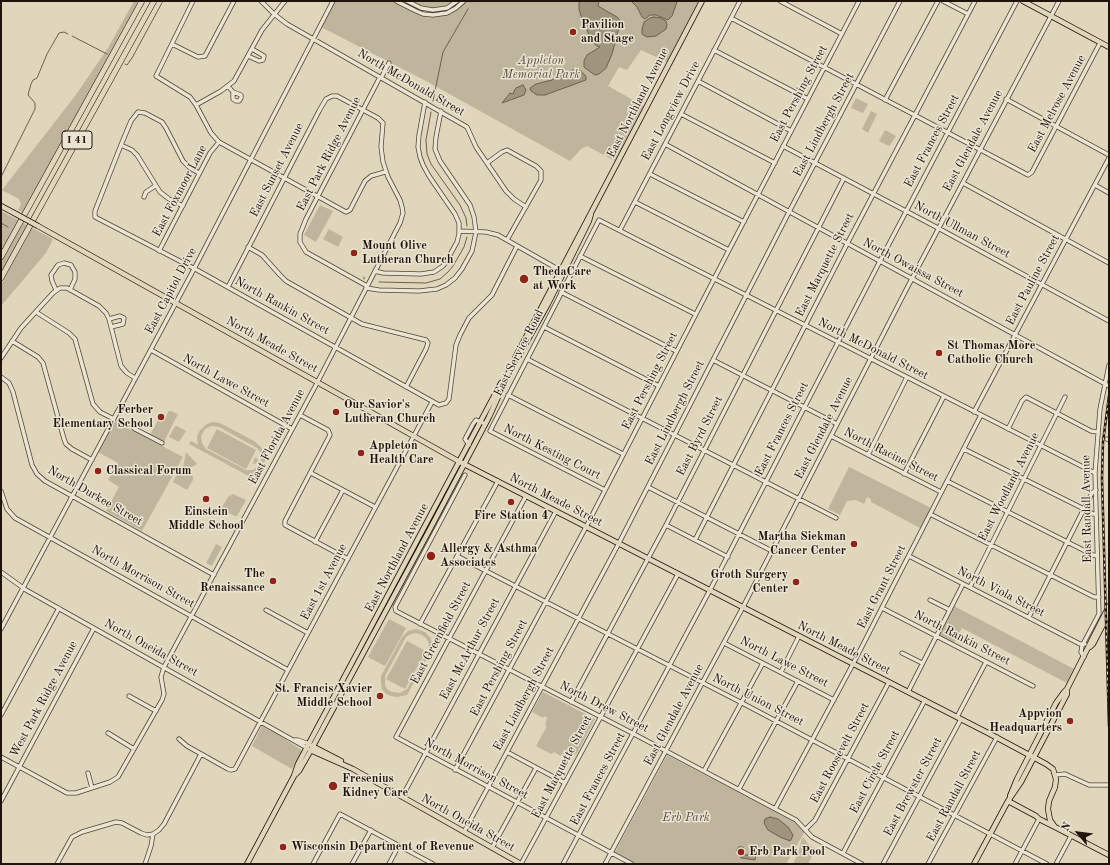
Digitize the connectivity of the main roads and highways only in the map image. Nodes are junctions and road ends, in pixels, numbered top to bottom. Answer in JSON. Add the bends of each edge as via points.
{"nodes":[{"id":1,"x":142,"y":1,"type":"edge"},
{"id":2,"x":154,"y":1,"type":"edge"},
{"id":3,"x":702,"y":1,"type":"edge"},
{"id":4,"x":1023,"y":1,"type":"edge"},
{"id":5,"x":1109,"y":47,"type":"edge"},
{"id":6,"x":1,"y":206,"type":"edge"},
{"id":7,"x":1,"y":257,"type":"edge"},
{"id":8,"x":1,"y":278,"type":"edge"},
{"id":9,"x":483,"y":423,"type":"junction"},
{"id":10,"x":462,"y":463,"type":"junction"},
{"id":11,"x":1109,"y":606,"type":"edge"},
{"id":12,"x":1109,"y":613,"type":"edge"},
{"id":13,"x":1090,"y":647,"type":"junction"},
{"id":14,"x":1067,"y":689,"type":"junction"},
{"id":15,"x":1052,"y":711,"type":"junction"},
{"id":16,"x":1053,"y":719,"type":"junction"},
{"id":17,"x":310,"y":747,"type":"junction"},
{"id":18,"x":1032,"y":756,"type":"junction"},
{"id":19,"x":1009,"y":800,"type":"junction"},
{"id":20,"x":1055,"y":827,"type":"junction"},
{"id":21,"x":1109,"y":855,"type":"edge"},
{"id":22,"x":513,"y":862,"type":"edge"},
{"id":23,"x":247,"y":864,"type":"edge"},
{"id":24,"x":521,"y":864,"type":"edge"},
{"id":25,"x":974,"y":864,"type":"edge"}],
"edges":[{"from":1,"to":7,"type":"highway","number":"I 41"},
{"from":2,"to":8,"type":"highway","number":"I 41"},
{"from":3,"to":9,"type":"main road","name":"East Northland Avenue"},
{"from":4,"to":5,"type":"main road"},
{"from":6,"to":10,"type":"main road","name":"North Meade Street","bridge":true},
{"from":9,"to":10,"type":"main road","name":"East Northland Avenue"},
{"from":9,"to":10,"type":"main road","name":"East Northland Avenue","via":[[469,445]]},
{"from":10,"to":17,"type":"main road","name":"East Northland Avenue"},
{"from":10,"to":18,"type":"main road","name":"North Meade Street"},
{"from":11,"to":13,"type":"main road","via":[[1090,642]]},
{"from":12,"to":13,"type":"main road"},
{"from":13,"to":14,"type":"main road"},
{"from":14,"to":15,"type":"main road"},
{"from":14,"to":16,"type":"main road","via":[[1067,694]]},
{"from":15,"to":16,"type":"main road"},
{"from":15,"to":18,"type":"main road"},
{"from":16,"to":18,"type":"main road"},
{"from":17,"to":22,"type":"main road","name":"North Oneida Street","via":[[340,760]]},
{"from":17,"to":23,"type":"main road","name":"East Northland Avenue","via":[[302,767],[294,776]]},
{"from":18,"to":19,"type":"main road"},
{"from":18,"to":20,"type":"main road","name":"North Meade Street","via":[[1051,767],[1055,775],[1055,787],[1048,809],[1050,820]]},
{"from":19,"to":20,"type":"main road"},
{"from":19,"to":25,"type":"main road"},
{"from":20,"to":21,"type":"main road"},
{"from":22,"to":24,"type":"main road","name":"North Oneida Street"}]}
